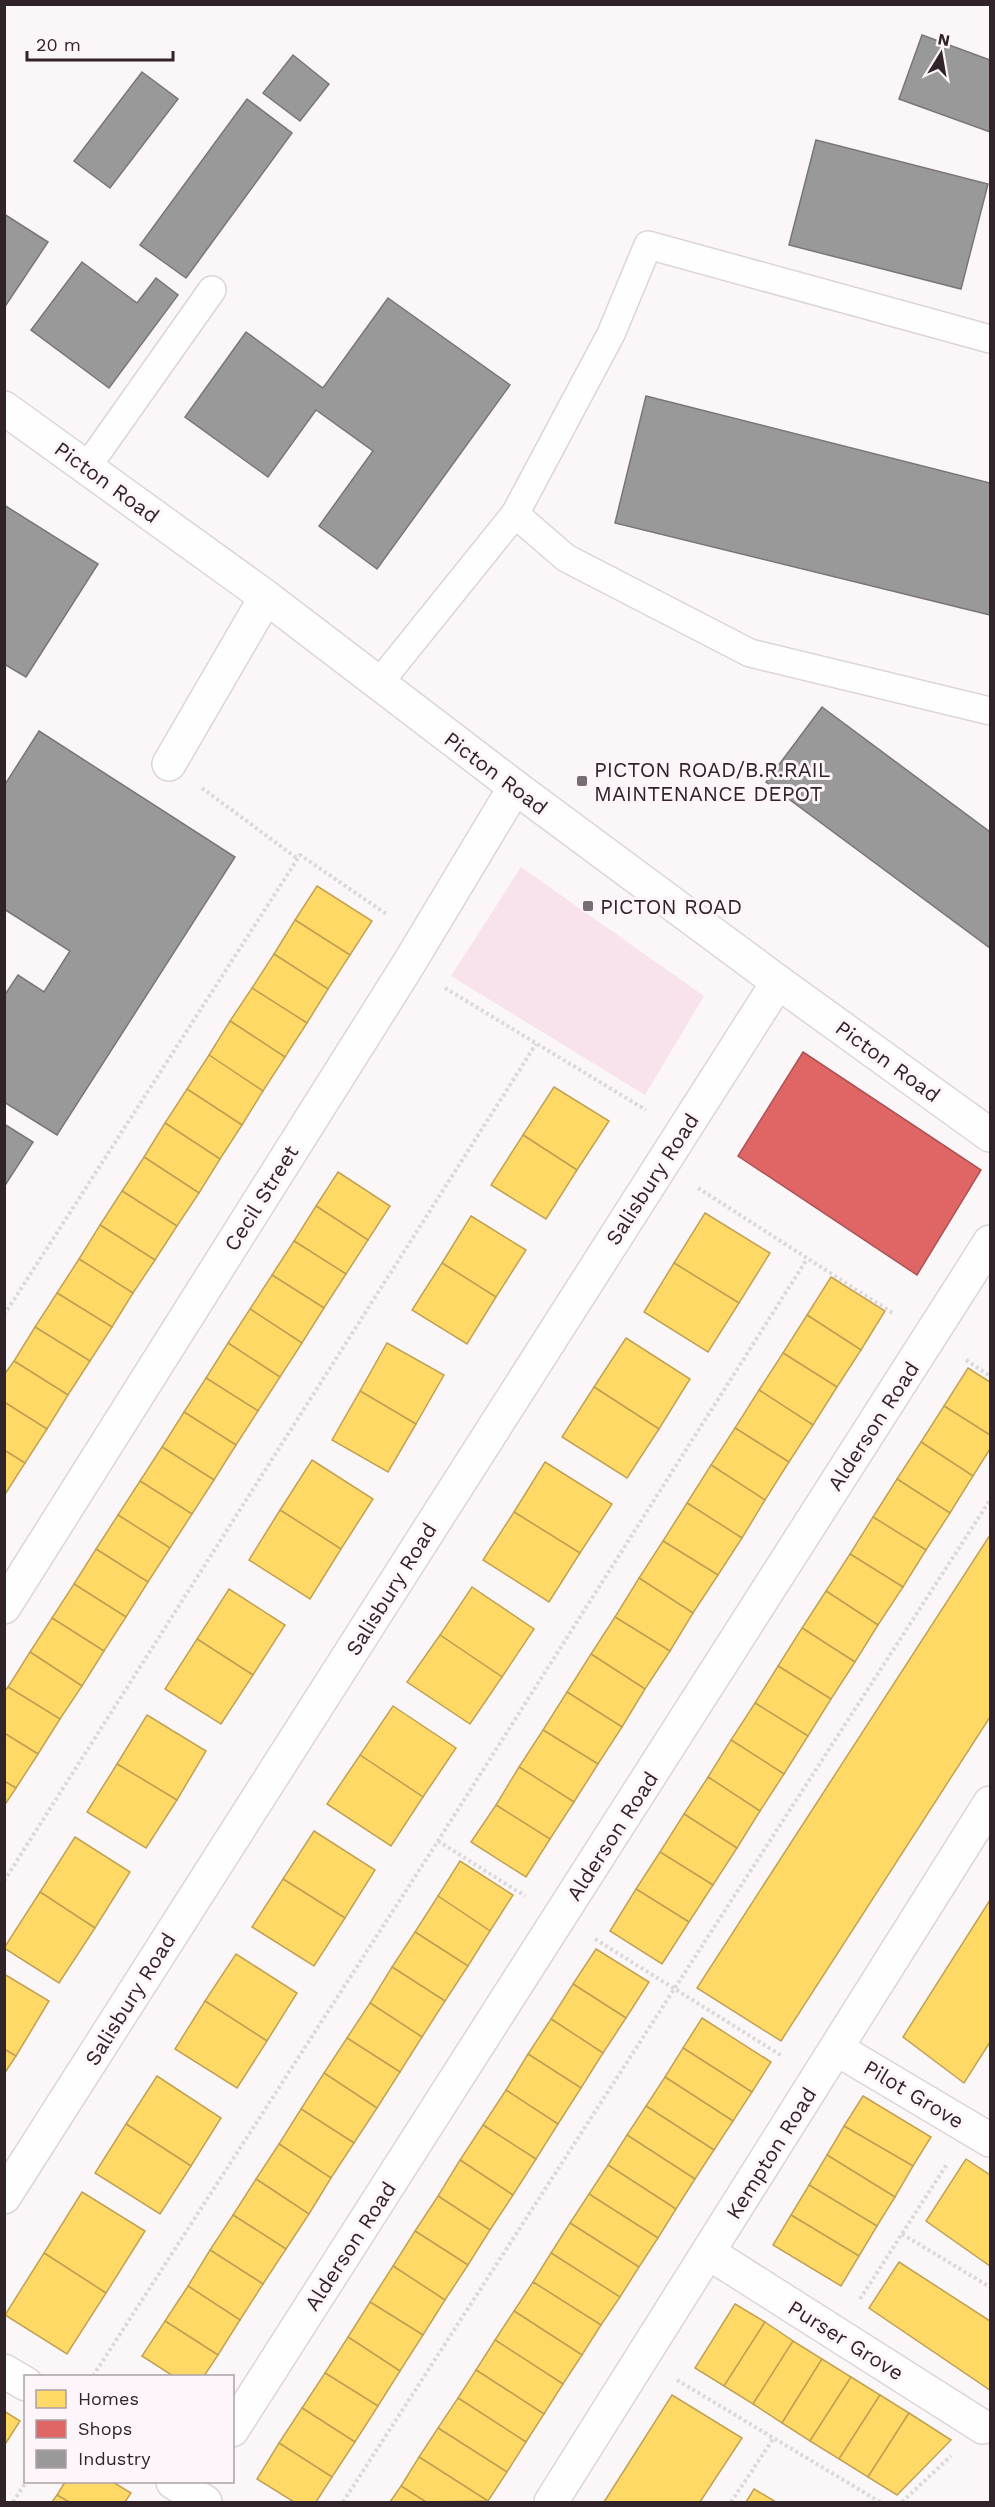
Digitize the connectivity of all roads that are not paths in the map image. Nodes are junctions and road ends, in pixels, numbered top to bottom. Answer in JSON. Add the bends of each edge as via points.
{"nodes":[{"id":1,"x":212,"y":290,"type":"dead end"},
{"id":2,"x":990,"y":339,"type":"edge"},
{"id":3,"x":4,"y":408,"type":"edge"},
{"id":4,"x":87,"y":467,"type":"junction"},
{"id":5,"x":515,"y":514,"type":"junction"},
{"id":6,"x":266,"y":597,"type":"junction"},
{"id":7,"x":379,"y":683,"type":"junction"},
{"id":8,"x":990,"y":711,"type":"edge"},
{"id":9,"x":169,"y":764,"type":"road end"},
{"id":10,"x":515,"y":788,"type":"junction"},
{"id":11,"x":778,"y":982,"type":"junction"},
{"id":12,"x":990,"y":1135,"type":"edge"},
{"id":13,"x":990,"y":1242,"type":"edge"},
{"id":14,"x":4,"y":1607,"type":"edge"},
{"id":15,"x":987,"y":1818,"type":"edge"},
{"id":16,"x":837,"y":2049,"type":"junction"},
{"id":17,"x":981,"y":2134,"type":"edge"},
{"id":18,"x":4,"y":2197,"type":"edge"},
{"id":19,"x":709,"y":2253,"type":"junction"},
{"id":20,"x":4,"y":2371,"type":"edge"},
{"id":21,"x":24,"y":2383,"type":"edge"},
{"id":22,"x":234,"y":2427,"type":"edge"},
{"id":23,"x":983,"y":2427,"type":"road end"},
{"id":24,"x":551,"y":2502,"type":"edge"}],
"edges":[{"from":1,"to":4,"type":"lane"},
{"from":2,"to":5,"type":"lane","via":[[648,245],[610,334]]},
{"from":3,"to":4,"type":"street","name":"Picton Road"},
{"from":4,"to":6,"type":"street","name":"Picton Road"},
{"from":5,"to":7,"type":"lane"},
{"from":5,"to":8,"type":"lane","via":[[566,558],[750,653]]},
{"from":6,"to":7,"type":"street","name":"Picton Road"},
{"from":6,"to":9,"type":"street"},
{"from":7,"to":10,"type":"street","name":"Picton Road"},
{"from":10,"to":11,"type":"street","name":"Picton Road"},
{"from":10,"to":14,"type":"street","name":"Cecil Street"},
{"from":11,"to":12,"type":"street","name":"Picton Road"},
{"from":11,"to":18,"type":"street","name":"Salisbury Road"},
{"from":13,"to":22,"type":"street","name":"Alderson Road"},
{"from":15,"to":16,"type":"street","name":"Kempton Road"},
{"from":16,"to":17,"type":"street","name":"Pilot Grove"},
{"from":16,"to":19,"type":"street","name":"Kempton Road"},
{"from":19,"to":23,"type":"street","name":"Purser Grove"},
{"from":19,"to":24,"type":"street","name":"Kempton Road"},
{"from":20,"to":21,"type":"street"}]}
